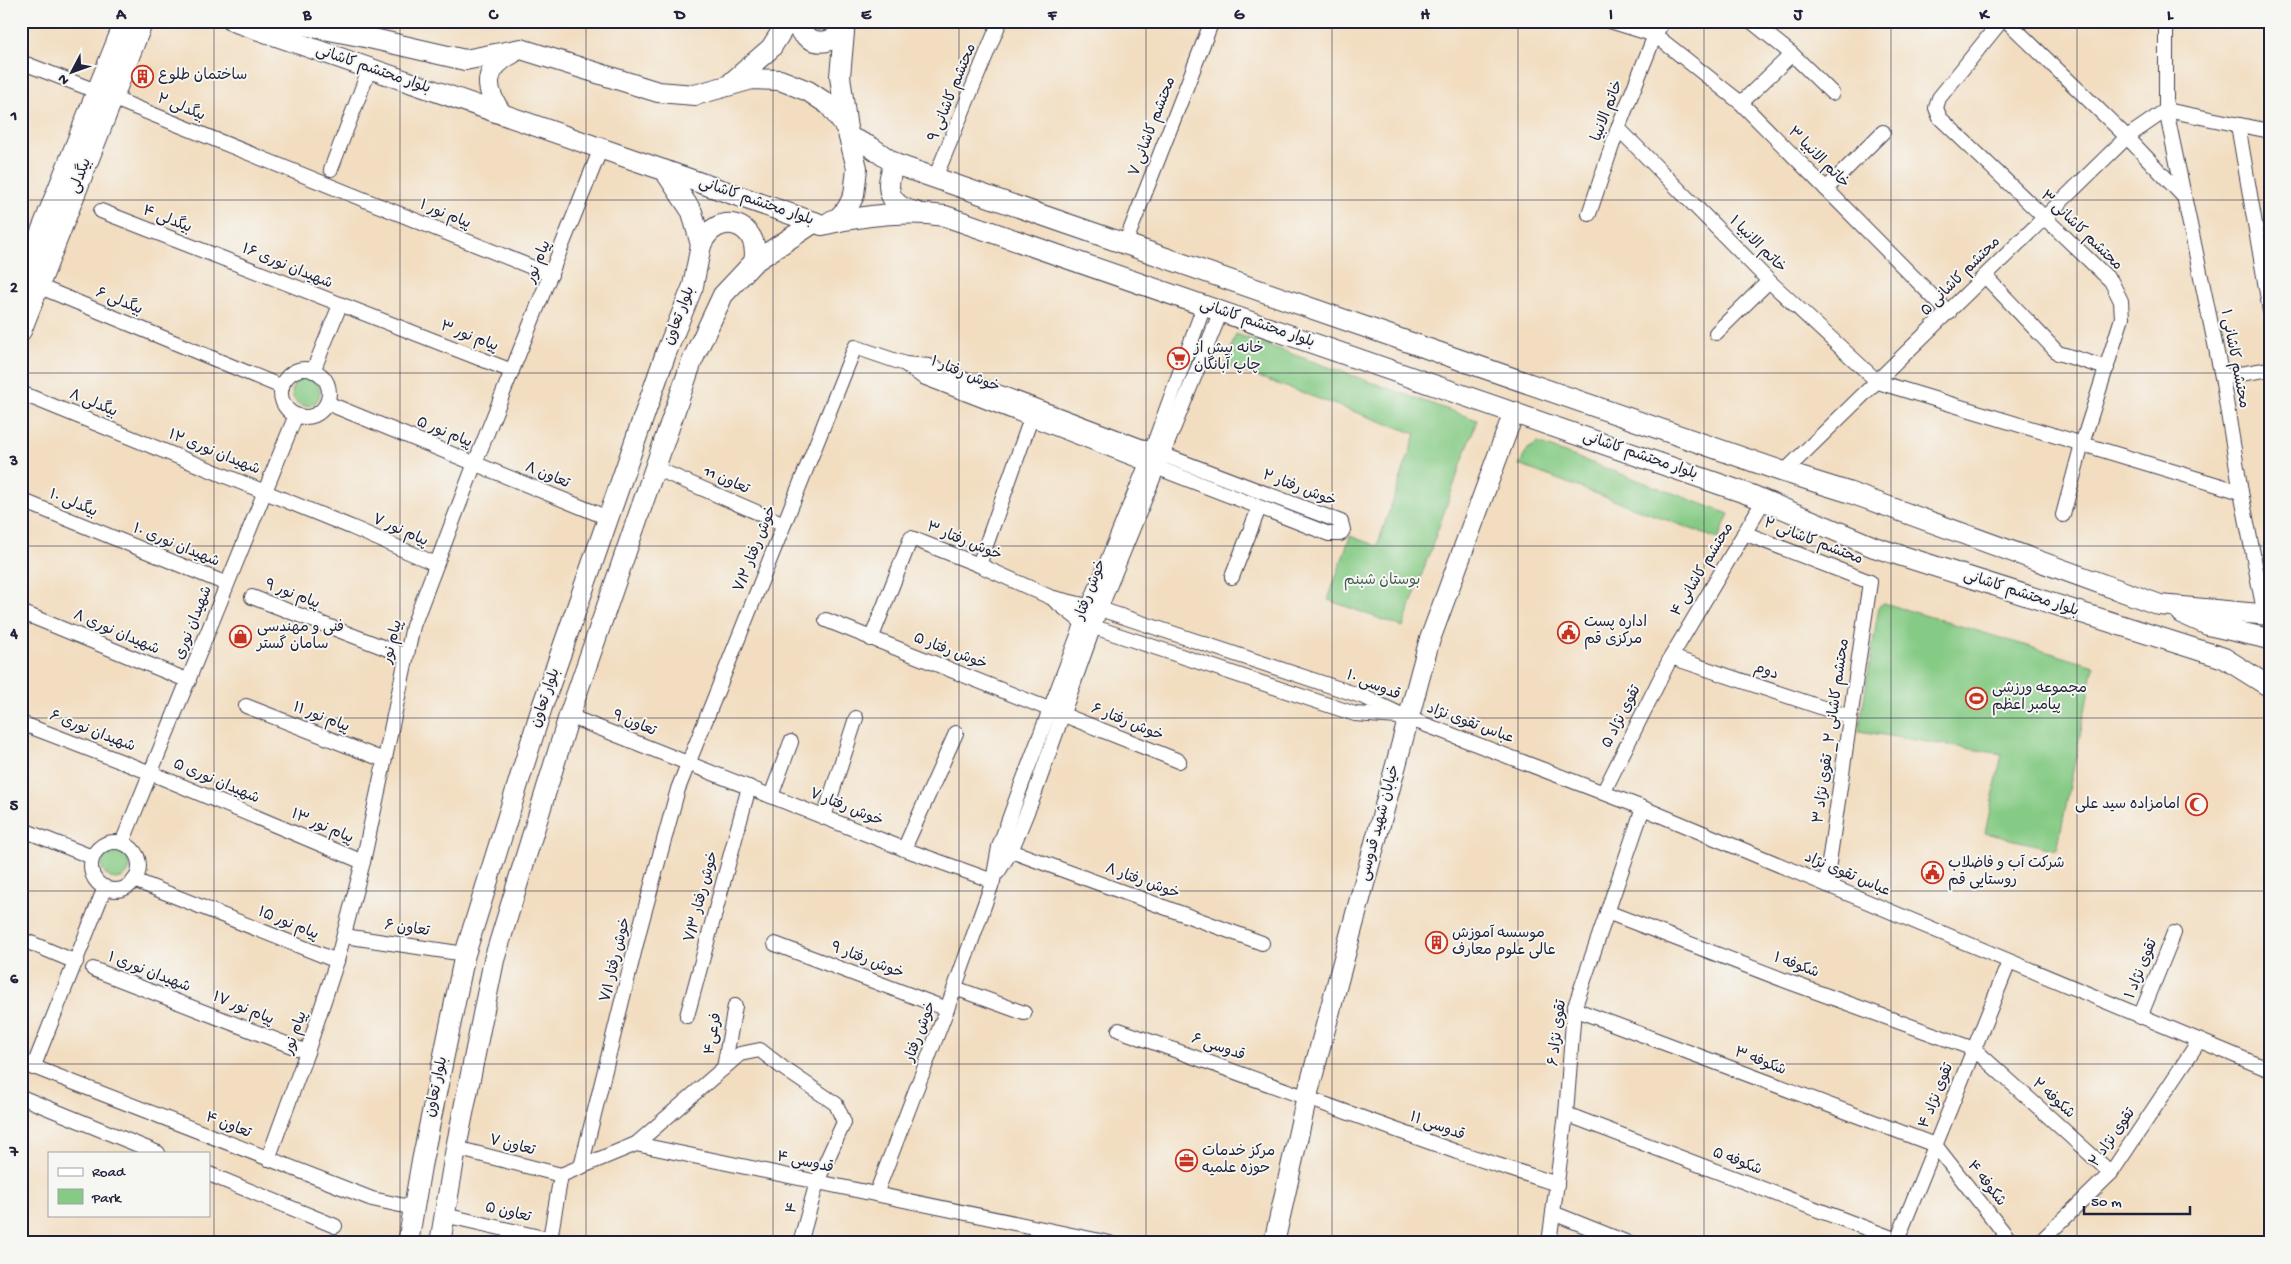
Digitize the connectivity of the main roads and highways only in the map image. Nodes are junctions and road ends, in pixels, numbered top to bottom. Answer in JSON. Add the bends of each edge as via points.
{"nodes":[{"id":1,"x":143,"y":21,"type":"edge"},
{"id":2,"x":234,"y":21,"type":"edge"},
{"id":3,"x":283,"y":21,"type":"edge"},
{"id":4,"x":788,"y":21,"type":"edge"},
{"id":5,"x":795,"y":21,"type":"edge"},
{"id":6,"x":124,"y":23,"type":"edge"},
{"id":7,"x":844,"y":26,"type":"edge"},
{"id":8,"x":365,"y":37,"type":"junction"},
{"id":9,"x":521,"y":49,"type":"junction"},
{"id":10,"x":363,"y":67,"type":"junction"},
{"id":11,"x":726,"y":88,"type":"junction"},
{"id":12,"x":104,"y":94,"type":"junction"},
{"id":13,"x":502,"y":114,"type":"junction"},
{"id":14,"x":848,"y":133,"type":"junction"},
{"id":15,"x":895,"y":164,"type":"junction"},
{"id":16,"x":664,"y":170,"type":"junction"},
{"id":17,"x":919,"y":212,"type":"junction"},
{"id":18,"x":819,"y":224,"type":"junction"},
{"id":19,"x":701,"y":245,"type":"junction"},
{"id":20,"x":754,"y":262,"type":"junction"},
{"id":21,"x":26,"y":281,"type":"edge"},
{"id":22,"x":21,"y":331,"type":"edge"},
{"id":23,"x":1514,"y":412,"type":"junction"},
{"id":24,"x":2160,"y":605,"type":"junction"},
{"id":25,"x":2268,"y":615,"type":"edge"},
{"id":26,"x":2270,"y":640,"type":"edge"},
{"id":27,"x":2270,"y":687,"type":"edge"},
{"id":28,"x":414,"y":1208,"type":"junction"},
{"id":29,"x":444,"y":1215,"type":"junction"},
{"id":30,"x":408,"y":1243,"type":"edge"},
{"id":31,"x":440,"y":1243,"type":"edge"},
{"id":32,"x":1274,"y":1243,"type":"edge"}],
"edges":[{"from":1,"to":12,"type":"main road","name":"بیگدلی"},
{"from":2,"to":10,"type":"main road","name":"بلوار محتشم کاشانی"},
{"from":3,"to":8,"type":"main road","name":"بلوار محتشم کاشانی"},
{"from":4,"to":11,"type":"main road","via":[[771,48]]},
{"from":5,"to":7,"type":"main road","via":[[798,30],[812,40],[829,41]]},
{"from":6,"to":12,"type":"main road","name":"بیگدلی"},
{"from":7,"to":14,"type":"main road","via":[[840,76]]},
{"from":8,"to":9,"type":"main road","name":"بلوار محتشم کاشانی","via":[[465,60]]},
{"from":8,"to":10,"type":"main road","via":[[349,47],[349,53]]},
{"from":9,"to":11,"type":"main road","name":"بلوار محتشم کاشانی","via":[[658,92],[695,96]]},
{"from":9,"to":13,"type":"main road","via":[[502,59],[492,69],[488,82],[490,93]]},
{"from":10,"to":13,"type":"main road","name":"بلوار محتشم کاشانی"},
{"from":11,"to":14,"type":"main road","name":"بلوار محتشم کاشانی","via":[[752,79],[780,80],[808,90],[829,105]]},
{"from":12,"to":21,"type":"main road","name":"بیگدلی"},
{"from":13,"to":16,"type":"main road","name":"بلوار محتشم کاشانی"},
{"from":14,"to":15,"type":"main road","name":"بلوار محتشم کاشانی"},
{"from":14,"to":18,"type":"main road","name":"بلوار تعاون","via":[[857,168],[854,196],[838,218]]},
{"from":15,"to":17,"type":"main road","via":[[889,176],[889,189],[894,201],[905,210]]},
{"from":15,"to":24,"type":"main road","name":"بلوار محتشم کاشانی","via":[[1848,492]]},
{"from":16,"to":18,"type":"main road","name":"بلوار محتشم کاشانی"},
{"from":16,"to":19,"type":"main road","name":"بلوار تعاون","via":[[692,212]]},
{"from":17,"to":18,"type":"main road","name":"بلوار محتشم کاشانی","via":[[858,216]]},
{"from":17,"to":23,"type":"main road","name":"بلوار محتشم کاشانی","via":[[945,216]]},
{"from":18,"to":20,"type":"main road","name":"بلوار تعاون"},
{"from":19,"to":20,"type":"main road","via":[[710,230],[736,225],[751,236],[755,244]]},
{"from":19,"to":28,"type":"main road","name":"بلوار تعاون","via":[[693,286],[666,353],[542,707],[465,954]]},
{"from":20,"to":29,"type":"main road","name":"بلوار تعاون","via":[[723,295],[692,361],[569,716],[494,960]]},
{"from":21,"to":22,"type":"main road","name":"بیگدلی"},
{"from":23,"to":27,"type":"main road","name":"بلوار محتشم کاشانی","via":[[1764,500],[1874,547],[2224,658]]},
{"from":23,"to":32,"type":"main road","name":"خیابان شهید قدوسی","via":[[1428,642],[1307,1096]]},
{"from":24,"to":25,"type":"main road","name":"بلوار محتشم کاشانی"},
{"from":24,"to":26,"type":"main road","via":[[2208,625]]},
{"from":28,"to":29,"type":"main road"},
{"from":28,"to":30,"type":"main road","name":"بلوار تعاون"},
{"from":29,"to":31,"type":"main road","name":"بلوار تعاون"}]}
